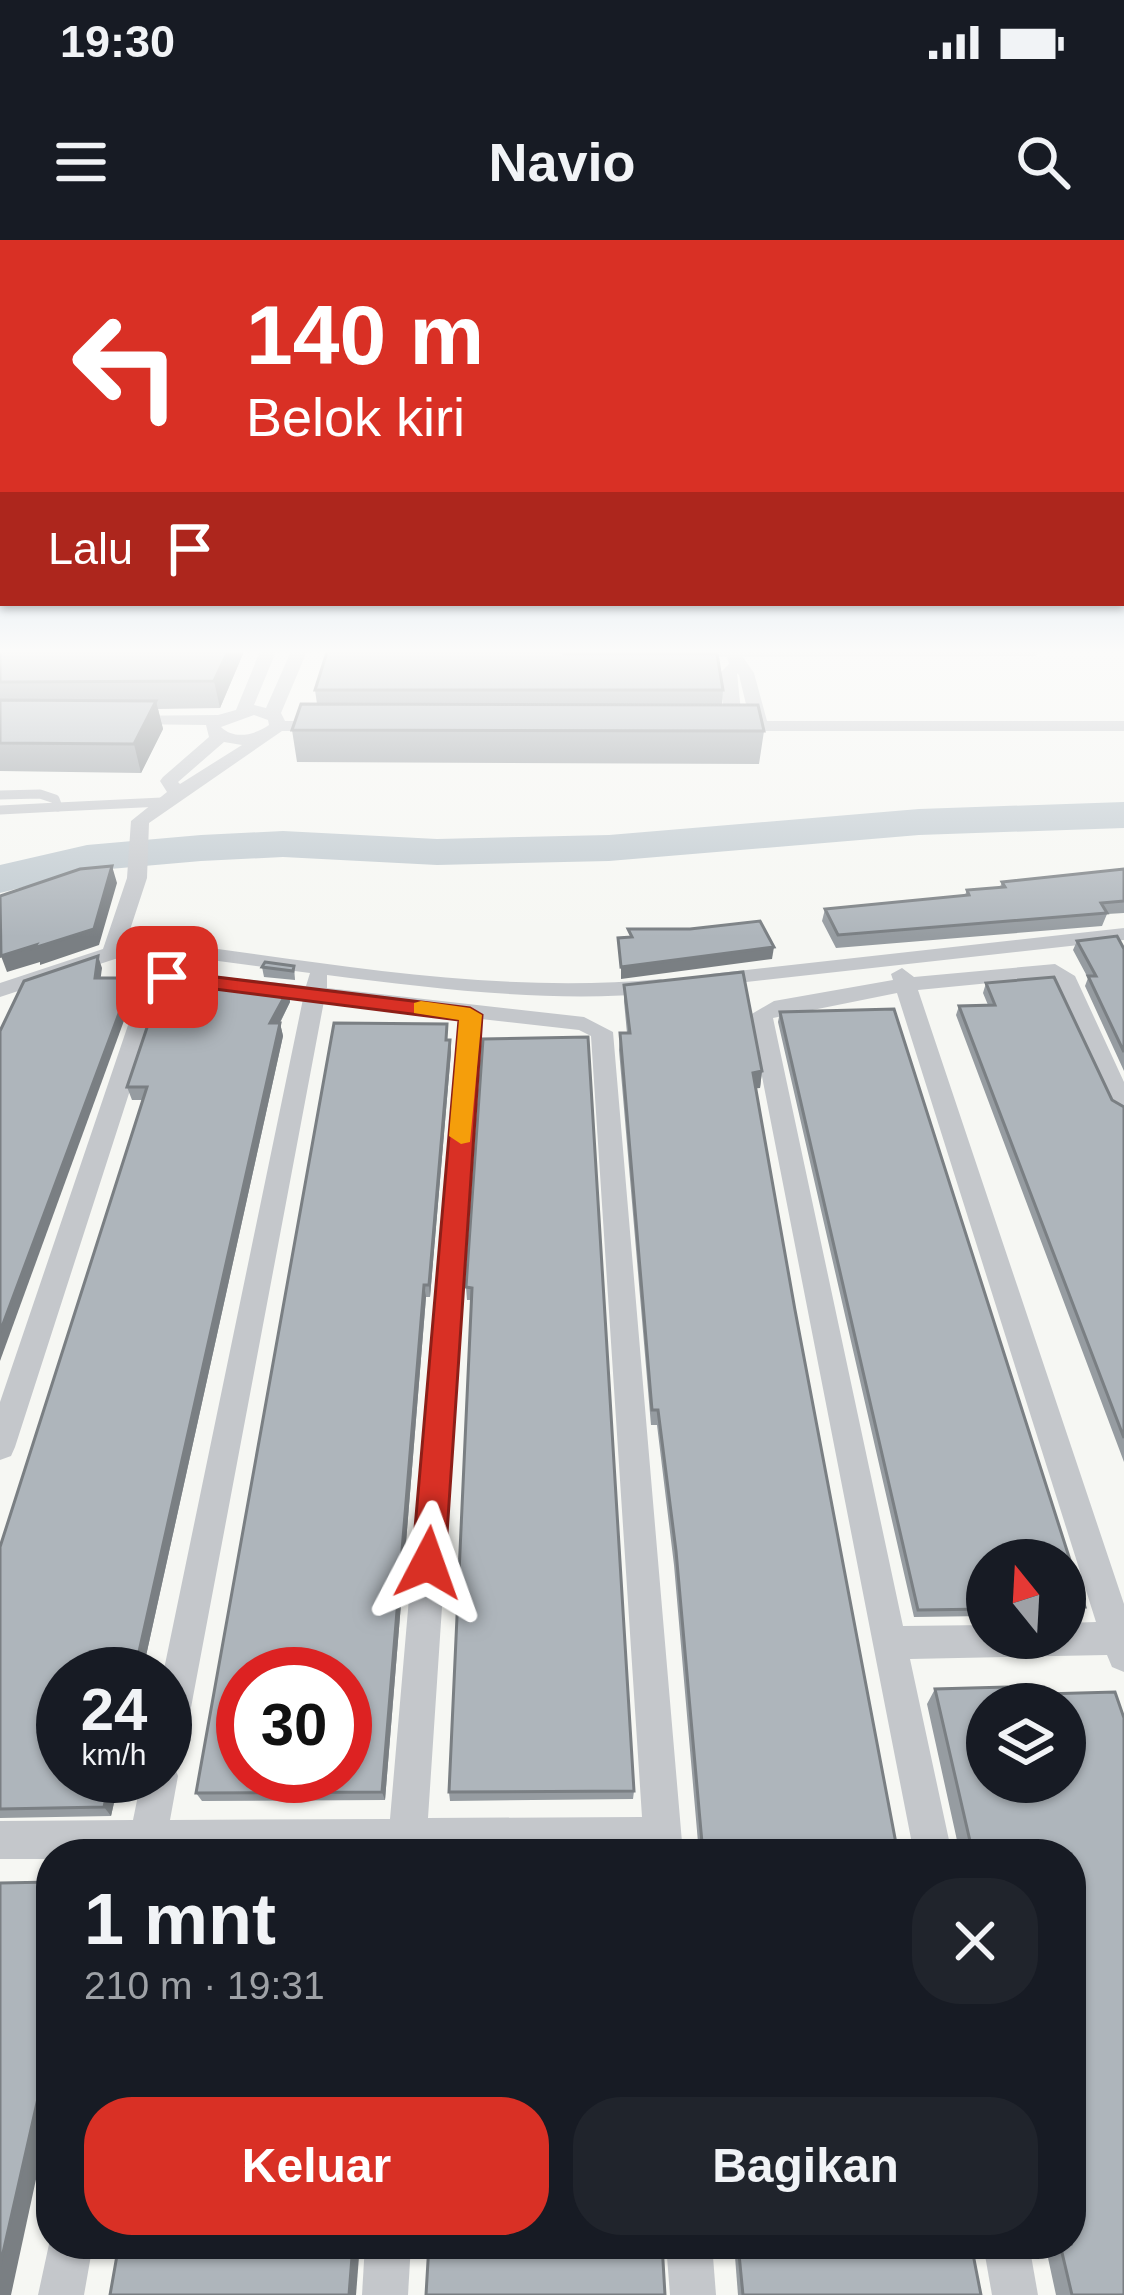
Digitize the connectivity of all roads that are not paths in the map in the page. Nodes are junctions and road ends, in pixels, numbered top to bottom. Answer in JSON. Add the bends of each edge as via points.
{"nodes":[{"id":1,"x":203,"y":745,"type":"edge"},
{"id":2,"x":251,"y":745,"type":"edge"},
{"id":3,"x":0,"y":795,"type":"edge"},
{"id":4,"x":169,"y":796,"type":"junction"},
{"id":5,"x":58,"y":807,"type":"junction"},
{"id":6,"x":0,"y":810,"type":"edge"},
{"id":7,"x":1124,"y":934,"type":"edge"},
{"id":8,"x":112,"y":953,"type":"junction"},
{"id":9,"x":902,"y":972,"type":"junction"},
{"id":10,"x":318,"y":980,"type":"junction"},
{"id":11,"x":0,"y":990,"type":"edge"},
{"id":12,"x":470,"y":1015,"type":"junction"},
{"id":13,"x":1124,"y":1108,"type":"edge"},
{"id":14,"x":0,"y":1447,"type":"edge"},
{"id":15,"x":893,"y":1643,"type":"junction"},
{"id":16,"x":1122,"y":1644,"type":"edge"},
{"id":17,"x":185,"y":1647,"type":"edge"},
{"id":18,"x":155,"y":1803,"type":"edge"},
{"id":19,"x":148,"y":1839,"type":"edge"},
{"id":20,"x":406,"y":1839,"type":"edge"},
{"id":21,"x":663,"y":1839,"type":"edge"},
{"id":22,"x":930,"y":1839,"type":"edge"},
{"id":23,"x":0,"y":1840,"type":"edge"},
{"id":24,"x":36,"y":1842,"type":"edge"},
{"id":25,"x":67,"y":2259,"type":"edge"},
{"id":26,"x":387,"y":2259,"type":"edge"},
{"id":27,"x":690,"y":2259,"type":"edge"},
{"id":28,"x":1009,"y":2259,"type":"edge"},
{"id":29,"x":61,"y":2295,"type":"edge"},
{"id":30,"x":385,"y":2295,"type":"edge"},
{"id":31,"x":692,"y":2295,"type":"edge"},
{"id":32,"x":1016,"y":2295,"type":"edge"}],
"edges":[{"from":1,"to":4,"type":"street","via":[[169,781]]},
{"from":2,"to":4,"type":"street"},
{"from":3,"to":5,"type":"lane","via":[[50,796]]},
{"from":4,"to":5,"type":"lane"},
{"from":4,"to":8,"type":"street","via":[[138,828],[137,878]]},
{"from":5,"to":6,"type":"lane"},
{"from":7,"to":9,"type":"street"},
{"from":8,"to":10,"type":"street","via":[[178,947]]},
{"from":8,"to":11,"type":"street"},
{"from":9,"to":10,"type":"street","via":[[547,994]]},
{"from":9,"to":13,"type":"street","via":[[1059,972]]},
{"from":9,"to":15,"type":"street","via":[[774,1008],[761,1021]]},
{"from":9,"to":16,"type":"street"},
{"from":10,"to":12,"type":"street"},
{"from":10,"to":14,"type":"street","via":[[172,977],[153,984]]},
{"from":10,"to":17,"type":"street"},
{"from":12,"to":20,"type":"street"},
{"from":12,"to":21,"type":"street","via":[[584,1024],[605,1036]]},
{"from":15,"to":16,"type":"street"},
{"from":15,"to":22,"type":"street"},
{"from":18,"to":19,"type":"street"},
{"from":23,"to":24,"type":"street"},
{"from":25,"to":29,"type":"street"},
{"from":26,"to":30,"type":"street"},
{"from":27,"to":31,"type":"street"},
{"from":28,"to":32,"type":"street"}]}
